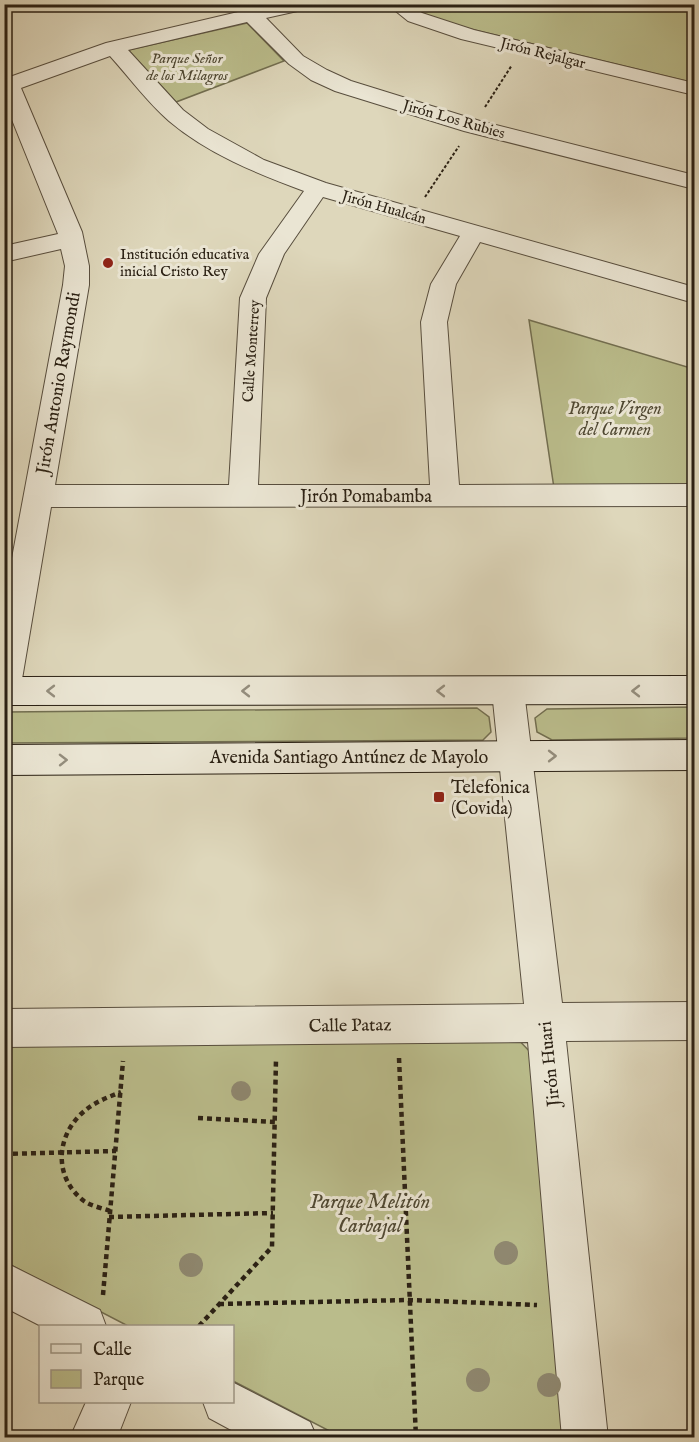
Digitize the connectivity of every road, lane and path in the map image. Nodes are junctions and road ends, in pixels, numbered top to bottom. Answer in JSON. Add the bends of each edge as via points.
{"nodes":[{"id":1,"x":304,"y":4,"type":"edge"},
{"id":2,"x":397,"y":4,"type":"edge"},
{"id":3,"x":246,"y":10,"type":"edge"},
{"id":4,"x":113,"y":47,"type":"junction"},
{"id":5,"x":524,"y":48,"type":"junction"},
{"id":6,"x":7,"y":86,"type":"edge"},
{"id":7,"x":694,"y":89,"type":"edge"},
{"id":8,"x":472,"y":126,"type":"junction"},
{"id":9,"x":694,"y":182,"type":"edge"},
{"id":10,"x":318,"y":188,"type":"junction"},
{"id":11,"x":413,"y":215,"type":"junction"},
{"id":12,"x":474,"y":233,"type":"junction"},
{"id":13,"x":72,"y":239,"type":"junction"},
{"id":14,"x":4,"y":254,"type":"edge"},
{"id":15,"x":694,"y":295,"type":"edge"},
{"id":16,"x":694,"y":495,"type":"edge"},
{"id":17,"x":38,"y":496,"type":"junction"},
{"id":18,"x":243,"y":496,"type":"junction"},
{"id":19,"x":445,"y":497,"type":"junction"},
{"id":20,"x":694,"y":690,"type":"edge"},
{"id":21,"x":4,"y":691,"type":"edge"},
{"id":22,"x":508,"y":691,"type":"junction"},
{"id":23,"x":694,"y":755,"type":"edge"},
{"id":24,"x":514,"y":756,"type":"junction"},
{"id":25,"x":4,"y":760,"type":"edge"},
{"id":26,"x":694,"y":1021,"type":"edge"},
{"id":27,"x":545,"y":1022,"type":"junction"},
{"id":28,"x":397,"y":1024,"type":"junction"},
{"id":29,"x":277,"y":1025,"type":"junction"},
{"id":30,"x":125,"y":1027,"type":"junction"},
{"id":31,"x":4,"y":1028,"type":"edge"},
{"id":32,"x":121,"y":1092,"type":"junction"},
{"id":33,"x":198,"y":1118,"type":"dead end"},
{"id":34,"x":275,"y":1122,"type":"junction"},
{"id":35,"x":116,"y":1151,"type":"junction"},
{"id":36,"x":61,"y":1153,"type":"junction"},
{"id":37,"x":4,"y":1154,"type":"edge"},
{"id":38,"x":273,"y":1213,"type":"junction"},
{"id":39,"x":110,"y":1214,"type":"junction"},
{"id":40,"x":4,"y":1283,"type":"edge"},
{"id":41,"x":409,"y":1300,"type":"junction"},
{"id":42,"x":219,"y":1304,"type":"junction"},
{"id":43,"x":572,"y":1307,"type":"junction"},
{"id":44,"x":93,"y":1316,"type":"edge"},
{"id":45,"x":200,"y":1325,"type":"edge"},
{"id":46,"x":108,"y":1403,"type":"edge"},
{"id":47,"x":229,"y":1403,"type":"edge"},
{"id":48,"x":93,"y":1437,"type":"edge"},
{"id":49,"x":294,"y":1437,"type":"edge"},
{"id":50,"x":416,"y":1437,"type":"edge"},
{"id":51,"x":585,"y":1437,"type":"edge"}],
"edges":[{"from":1,"to":3,"type":"street"},
{"from":2,"to":5,"type":"street","name":"Jirón Rejalgar","via":[[415,17],[441,27]]},
{"from":3,"to":4,"type":"street"},
{"from":3,"to":8,"type":"street","name":"Jirón Los Rubies","via":[[285,52],[319,75],[372,96]]},
{"from":4,"to":6,"type":"street"},
{"from":4,"to":10,"type":"street","name":"Jirón Hualcán","via":[[175,115],[200,134],[256,165]]},
{"from":5,"to":7,"type":"street","name":"Jirón Rejalgar"},
{"from":5,"to":8,"type":"path"},
{"from":6,"to":13,"type":"street","name":"Jirón Antonio Raymondi"},
{"from":8,"to":9,"type":"street","name":"Jirón Los Rubies"},
{"from":8,"to":11,"type":"path"},
{"from":10,"to":11,"type":"street","name":"Jirón Hualcán"},
{"from":10,"to":18,"type":"street","name":"Calle Monterrey","via":[[268,259],[253,298]]},
{"from":11,"to":12,"type":"street","name":"Jirón Hualcán"},
{"from":12,"to":15,"type":"street","name":"Jirón Hualcán"},
{"from":12,"to":19,"type":"street","via":[[443,280],[434,322]]},
{"from":13,"to":14,"type":"street"},
{"from":13,"to":17,"type":"street","name":"Jirón Antonio Raymondi","via":[[76,285]]},
{"from":16,"to":19,"type":"street","name":"Jirón Pomabamba"},
{"from":17,"to":18,"type":"street","name":"Jirón Pomabamba"},
{"from":17,"to":21,"type":"street","name":"Jirón Antonio Raymondi"},
{"from":18,"to":19,"type":"street","name":"Jirón Pomabamba"},
{"from":20,"to":22,"type":"street","one_way":true},
{"from":22,"to":21,"type":"street","one_way":true},
{"from":22,"to":24,"type":"street","name":"Jirón Huari"},
{"from":24,"to":23,"type":"street","name":"Avenida Santiago Antúnez de Mayolo","one_way":true},
{"from":25,"to":24,"type":"street","name":"Avenida Santiago Antúnez de Mayolo","one_way":true},
{"from":24,"to":27,"type":"street","name":"Jirón Huari"},
{"from":26,"to":27,"type":"street","name":"Calle Pataz"},
{"from":27,"to":28,"type":"street","name":"Calle Pataz"},
{"from":27,"to":43,"type":"street","name":"Jirón Huari"},
{"from":28,"to":29,"type":"street","name":"Calle Pataz"},
{"from":28,"to":41,"type":"path"},
{"from":29,"to":30,"type":"street","name":"Calle Pataz"},
{"from":29,"to":34,"type":"path"},
{"from":30,"to":31,"type":"street","name":"Calle Pataz"},
{"from":30,"to":32,"type":"path"},
{"from":32,"to":35,"type":"path"},
{"from":32,"to":36,"type":"path","via":[[88,1105],[75,1118],[65,1134]]},
{"from":33,"to":34,"type":"path"},
{"from":34,"to":38,"type":"path"},
{"from":35,"to":36,"type":"path"},
{"from":35,"to":39,"type":"path"},
{"from":36,"to":37,"type":"path"},
{"from":36,"to":39,"type":"path","via":[[68,1186],[79,1199]]},
{"from":38,"to":39,"type":"path"},
{"from":38,"to":42,"type":"path","via":[[272,1247]]},
{"from":39,"to":44,"type":"path"},
{"from":40,"to":44,"type":"street"},
{"from":41,"to":42,"type":"path"},
{"from":41,"to":43,"type":"path"},
{"from":41,"to":50,"type":"path"},
{"from":42,"to":45,"type":"path"},
{"from":43,"to":51,"type":"street","name":"Jirón Huari"},
{"from":46,"to":48,"type":"street"},
{"from":47,"to":49,"type":"street"}]}
